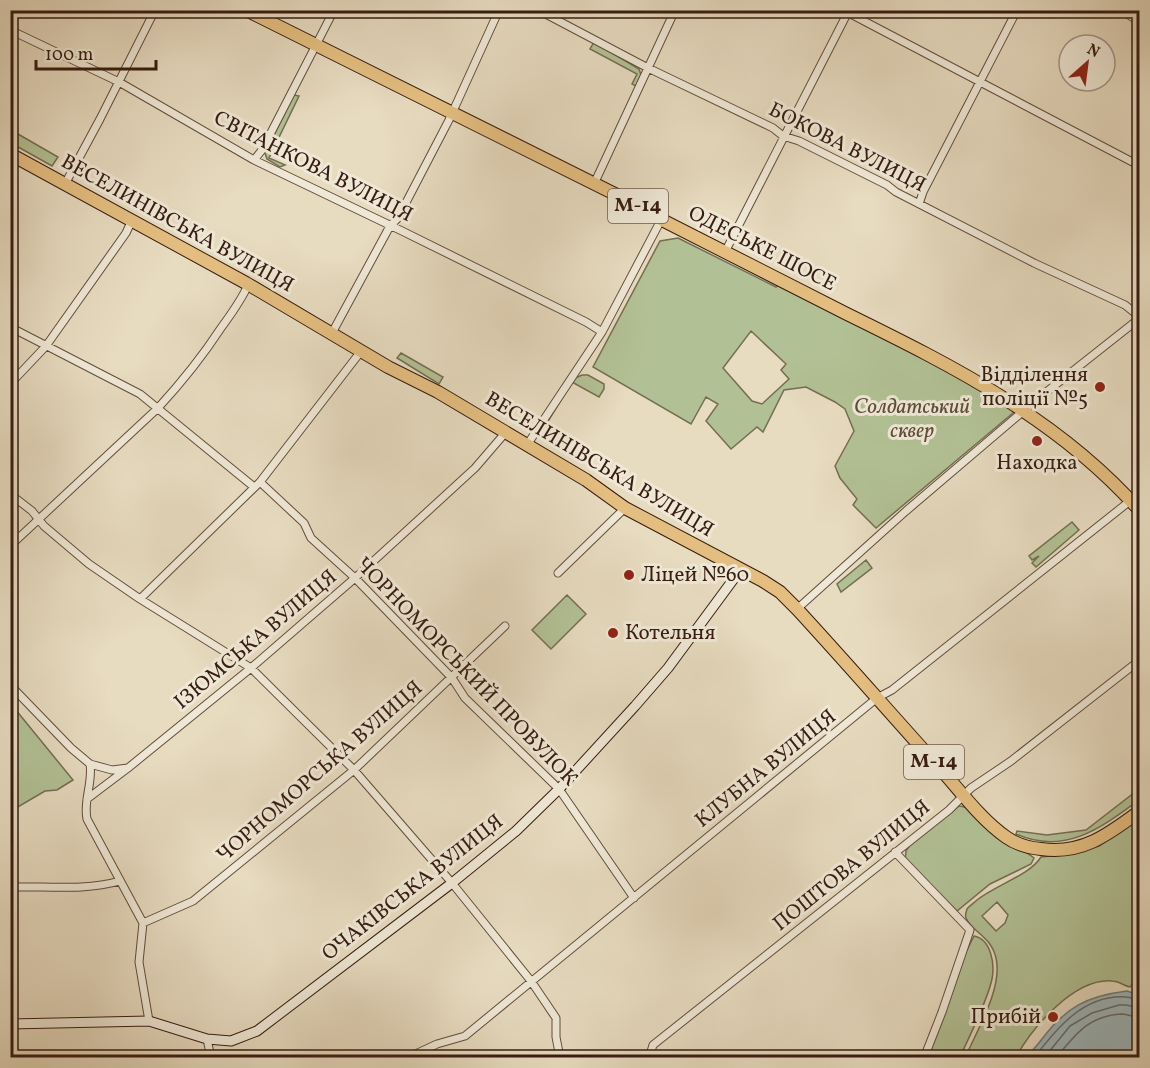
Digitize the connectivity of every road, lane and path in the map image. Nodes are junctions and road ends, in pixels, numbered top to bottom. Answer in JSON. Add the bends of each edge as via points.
{"nodes":[{"id":1,"x":155,"y":10,"type":"edge"},
{"id":2,"x":246,"y":10,"type":"edge"},
{"id":3,"x":334,"y":10,"type":"edge"},
{"id":4,"x":499,"y":10,"type":"edge"},
{"id":5,"x":538,"y":10,"type":"edge"},
{"id":6,"x":675,"y":10,"type":"edge"},
{"id":7,"x":1017,"y":10,"type":"edge"},
{"id":8,"x":1121,"y":10,"type":"edge"},
{"id":9,"x":846,"y":11,"type":"edge"},
{"id":10,"x":1140,"y":22,"type":"edge"},
{"id":11,"x":10,"y":30,"type":"edge"},
{"id":12,"x":317,"y":46,"type":"junction"},
{"id":13,"x":648,"y":68,"type":"junction"},
{"id":14,"x":119,"y":82,"type":"junction"},
{"id":15,"x":979,"y":83,"type":"junction"},
{"id":16,"x":452,"y":113,"type":"junction"},
{"id":17,"x":783,"y":136,"type":"junction"},
{"id":18,"x":10,"y":154,"type":"edge"},
{"id":19,"x":254,"y":160,"type":"junction"},
{"id":20,"x":1140,"y":166,"type":"edge"},
{"id":21,"x":594,"y":183,"type":"junction"},
{"id":22,"x":65,"y":184,"type":"junction"},
{"id":23,"x":919,"y":204,"type":"junction"},
{"id":24,"x":132,"y":220,"type":"junction"},
{"id":25,"x":661,"y":220,"type":"junction"},
{"id":26,"x":390,"y":226,"type":"junction"},
{"id":27,"x":725,"y":252,"type":"junction"},
{"id":28,"x":248,"y":285,"type":"junction"},
{"id":29,"x":1140,"y":317,"type":"edge"},
{"id":30,"x":10,"y":327,"type":"edge"},
{"id":31,"x":602,"y":332,"type":"junction"},
{"id":32,"x":332,"y":333,"type":"junction"},
{"id":33,"x":46,"y":346,"type":"junction"},
{"id":34,"x":362,"y":351,"type":"junction"},
{"id":35,"x":10,"y":384,"type":"edge"},
{"id":36,"x":158,"y":408,"type":"junction"},
{"id":37,"x":1025,"y":410,"type":"junction"},
{"id":38,"x":506,"y":432,"type":"junction"},
{"id":39,"x":528,"y":445,"type":"junction"},
{"id":40,"x":257,"y":485,"type":"junction"},
{"id":41,"x":10,"y":494,"type":"edge"},
{"id":42,"x":1135,"y":497,"type":"edge"},
{"id":43,"x":625,"y":508,"type":"junction"},
{"id":44,"x":1140,"y":511,"type":"edge"},
{"id":45,"x":38,"y":520,"type":"junction"},
{"id":46,"x":10,"y":546,"type":"edge"},
{"id":47,"x":741,"y":569,"type":"junction"},
{"id":48,"x":558,"y":573,"type":"dead end"},
{"id":49,"x":355,"y":578,"type":"junction"},
{"id":50,"x":140,"y":599,"type":"junction"},
{"id":51,"x":796,"y":609,"type":"junction"},
{"id":52,"x":505,"y":626,"type":"dead end"},
{"id":53,"x":1140,"y":660,"type":"edge"},
{"id":54,"x":251,"y":668,"type":"junction"},
{"id":55,"x":452,"y":678,"type":"junction"},
{"id":56,"x":10,"y":685,"type":"edge"},
{"id":57,"x":877,"y":698,"type":"junction"},
{"id":58,"x":90,"y":764,"type":"junction"},
{"id":59,"x":128,"y":768,"type":"junction"},
{"id":60,"x":354,"y":770,"type":"junction"},
{"id":61,"x":559,"y":789,"type":"junction"},
{"id":62,"x":963,"y":795,"type":"junction"},
{"id":63,"x":87,"y":799,"type":"junction"},
{"id":64,"x":1140,"y":811,"type":"edge"},
{"id":65,"x":895,"y":852,"type":"junction"},
{"id":66,"x":120,"y":881,"type":"junction"},
{"id":67,"x":452,"y":883,"type":"junction"},
{"id":68,"x":10,"y":887,"type":"edge"},
{"id":69,"x":634,"y":897,"type":"junction"},
{"id":70,"x":143,"y":923,"type":"junction"},
{"id":71,"x":531,"y":981,"type":"junction"},
{"id":72,"x":149,"y":1021,"type":"junction"},
{"id":73,"x":10,"y":1024,"type":"edge"},
{"id":74,"x":207,"y":1038,"type":"junction"},
{"id":75,"x":211,"y":1058,"type":"edge"},
{"id":76,"x":407,"y":1058,"type":"edge"},
{"id":77,"x":560,"y":1058,"type":"edge"},
{"id":78,"x":649,"y":1058,"type":"edge"},
{"id":79,"x":924,"y":1058,"type":"edge"}],
"edges":[{"from":1,"to":14,"type":"street"},
{"from":2,"to":12,"type":"highway","name":"ОДЕСЬКЕ ШОСЕ","number":"М-14"},
{"from":3,"to":12,"type":"street"},
{"from":4,"to":16,"type":"street"},
{"from":5,"to":13,"type":"street","name":"БОКОВА ВУЛИЦЯ"},
{"from":6,"to":13,"type":"street"},
{"from":7,"to":15,"type":"street"},
{"from":8,"to":10,"type":"street"},
{"from":9,"to":15,"type":"street"},
{"from":9,"to":17,"type":"street"},
{"from":11,"to":14,"type":"street","name":"СВІТАНКОВА ВУЛИЦЯ"},
{"from":12,"to":16,"type":"highway","name":"ОДЕСЬКЕ ШОСЕ","number":"М-14"},
{"from":12,"to":19,"type":"street"},
{"from":13,"to":17,"type":"street","name":"БОКОВА ВУЛИЦЯ"},
{"from":13,"to":21,"type":"street"},
{"from":14,"to":19,"type":"street","name":"СВІТАНКОВА ВУЛИЦЯ"},
{"from":14,"to":22,"type":"street"},
{"from":15,"to":20,"type":"street"},
{"from":15,"to":23,"type":"street"},
{"from":16,"to":21,"type":"highway","name":"ОДЕСЬКЕ ШОСЕ","number":"М-14"},
{"from":16,"to":26,"type":"street","via":[[398,218]]},
{"from":17,"to":23,"type":"street","name":"БОКОВА ВУЛИЦЯ"},
{"from":17,"to":27,"type":"street"},
{"from":18,"to":22,"type":"highway","name":"ВЕСЕЛИНІВСЬКА ВУЛИЦЯ","number":"М-14"},
{"from":19,"to":26,"type":"street","name":"СВІТАНКОВА ВУЛИЦЯ"},
{"from":21,"to":25,"type":"highway","name":"ОДЕСЬКЕ ШОСЕ","number":"М-14"},
{"from":22,"to":24,"type":"highway","name":"ВЕСЕЛИНІВСЬКА ВУЛИЦЯ","number":"М-14"},
{"from":23,"to":29,"type":"street","name":"БОКОВА ВУЛИЦЯ","via":[[1125,305]]},
{"from":24,"to":28,"type":"highway","name":"ВЕСЕЛИНІВСЬКА ВУЛИЦЯ","number":"М-14"},
{"from":24,"to":33,"type":"street"},
{"from":25,"to":27,"type":"highway","name":"ОДЕСЬКЕ ШОСЕ","number":"М-14"},
{"from":25,"to":31,"type":"street"},
{"from":26,"to":31,"type":"street","name":"СВІТАНКОВА ВУЛИЦЯ"},
{"from":26,"to":32,"type":"street"},
{"from":27,"to":37,"type":"highway","name":"ОДЕСЬКЕ ШОСЕ","number":"М-14","via":[[950,366]]},
{"from":28,"to":32,"type":"highway","name":"ВЕСЕЛИНІВСЬКА ВУЛИЦЯ","number":"М-14"},
{"from":28,"to":36,"type":"street","via":[[197,364]]},
{"from":29,"to":37,"type":"street"},
{"from":30,"to":33,"type":"street","name":"ЧОРНОМОРСЬКИЙ ПРОВУЛОК"},
{"from":31,"to":39,"type":"street"},
{"from":32,"to":34,"type":"highway","name":"ВЕСЕЛИНІВСЬКА ВУЛИЦЯ","number":"М-14"},
{"from":33,"to":35,"type":"street"},
{"from":33,"to":36,"type":"street","name":"ЧОРНОМОРСЬКИЙ ПРОВУЛОК","via":[[140,394]]},
{"from":34,"to":38,"type":"highway","name":"ВЕСЕЛИНІВСЬКА ВУЛИЦЯ","number":"М-14"},
{"from":34,"to":40,"type":"street"},
{"from":36,"to":40,"type":"street","name":"ЧОРНОМОРСЬКИЙ ПРОВУЛОК"},
{"from":36,"to":45,"type":"street"},
{"from":37,"to":42,"type":"highway","name":"ОДЕСЬКЕ ШОСЕ","number":"М-14"},
{"from":37,"to":51,"type":"street"},
{"from":38,"to":39,"type":"highway","name":"ВЕСЕЛИНІВСЬКА ВУЛИЦЯ","number":"М-14"},
{"from":38,"to":49,"type":"street","name":"ІЗЮМСЬКА ВУЛИЦЯ","via":[[475,468]]},
{"from":39,"to":43,"type":"highway","name":"ВЕСЕЛИНІВСЬКА ВУЛИЦЯ","number":"М-14"},
{"from":40,"to":49,"type":"street","name":"ЧОРНОМОРСЬКИЙ ПРОВУЛОК","via":[[304,524],[311,538]]},
{"from":40,"to":50,"type":"street"},
{"from":41,"to":45,"type":"street"},
{"from":42,"to":44,"type":"highway","name":"ОДЕСЬКЕ ШОСЕ","number":"М-14"},
{"from":42,"to":57,"type":"street","name":"КЛУБНА ВУЛИЦЯ"},
{"from":43,"to":47,"type":"highway","name":"ВЕСЕЛИНІВСЬКА ВУЛИЦЯ","number":"М-14"},
{"from":43,"to":48,"type":"street"},
{"from":45,"to":46,"type":"street"},
{"from":45,"to":50,"type":"street","via":[[89,564]]},
{"from":47,"to":51,"type":"highway","name":"ВЕСЕЛИНІВСЬКА ВУЛИЦЯ","number":"М-14","via":[[774,588]]},
{"from":47,"to":61,"type":"street","name":"ОЧАКІВСЬКА ВУЛИЦЯ","via":[[668,668]]},
{"from":49,"to":54,"type":"street","name":"ІЗЮМСЬКА ВУЛИЦЯ"},
{"from":49,"to":55,"type":"street","name":"ЧОРНОМОРСЬКИЙ ПРОВУЛОК"},
{"from":50,"to":54,"type":"street"},
{"from":51,"to":57,"type":"highway","name":"ВЕСЕЛИНІВСЬКА ВУЛИЦЯ","number":"М-14"},
{"from":52,"to":55,"type":"street","name":"ЧОРНОМОРСЬКА ВУЛИЦЯ"},
{"from":53,"to":62,"type":"street","name":"ПОШТОВА ВУЛИЦЯ"},
{"from":54,"to":59,"type":"street","name":"ІЗЮМСЬКА ВУЛИЦЯ"},
{"from":54,"to":60,"type":"street"},
{"from":55,"to":60,"type":"street","name":"ЧОРНОМОРСЬКА ВУЛИЦЯ"},
{"from":55,"to":61,"type":"street","name":"ЧОРНОМОРСЬКИЙ ПРОВУЛОК","via":[[465,698]]},
{"from":56,"to":58,"type":"street"},
{"from":57,"to":62,"type":"highway","name":"ВЕСЕЛИНІВСЬКА ВУЛИЦЯ","number":"М-14"},
{"from":57,"to":69,"type":"street","name":"КЛУБНА ВУЛИЦЯ"},
{"from":58,"to":59,"type":"street","via":[[112,770]]},
{"from":58,"to":63,"type":"street"},
{"from":59,"to":63,"type":"street","name":"ІЗЮМСЬКА ВУЛИЦЯ"},
{"from":60,"to":67,"type":"street"},
{"from":60,"to":70,"type":"street","name":"ЧОРНОМОРСЬКА ВУЛИЦЯ","via":[[193,901]]},
{"from":61,"to":67,"type":"street","name":"ОЧАКІВСЬКА ВУЛИЦЯ","via":[[516,831]]},
{"from":61,"to":69,"type":"street","name":"ЧОРНОМОРСЬКИЙ ПРОВУЛОК"},
{"from":62,"to":64,"type":"highway","name":"ВЕСЕЛИНІВСЬКА ВУЛИЦЯ","number":"М-14","via":[[1007,838],[1040,849],[1072,848],[1097,840]]},
{"from":62,"to":65,"type":"street","name":"ПОШТОВА ВУЛИЦЯ"},
{"from":63,"to":66,"type":"street","via":[[87,819]]},
{"from":65,"to":78,"type":"street","name":"ПОШТОВА ВУЛИЦЯ","via":[[653,1045]]},
{"from":65,"to":79,"type":"street","via":[[970,930]]},
{"from":66,"to":68,"type":"street","via":[[68,888]]},
{"from":66,"to":70,"type":"street"},
{"from":67,"to":71,"type":"street"},
{"from":67,"to":74,"type":"street","name":"ОЧАКІВСЬКА ВУЛИЦЯ","via":[[258,1031],[231,1041]]},
{"from":69,"to":71,"type":"street","name":"КЛУБНА ВУЛИЦЯ"},
{"from":70,"to":72,"type":"street","via":[[139,962]]},
{"from":71,"to":76,"type":"street","name":"КЛУБНА ВУЛИЦЯ","via":[[465,1036]]},
{"from":71,"to":77,"type":"street","via":[[556,1018]]},
{"from":72,"to":73,"type":"street","name":"ОЧАКІВСЬКА ВУЛИЦЯ"},
{"from":72,"to":74,"type":"street","name":"ОЧАКІВСЬКА ВУЛИЦЯ"},
{"from":74,"to":75,"type":"street"}]}
